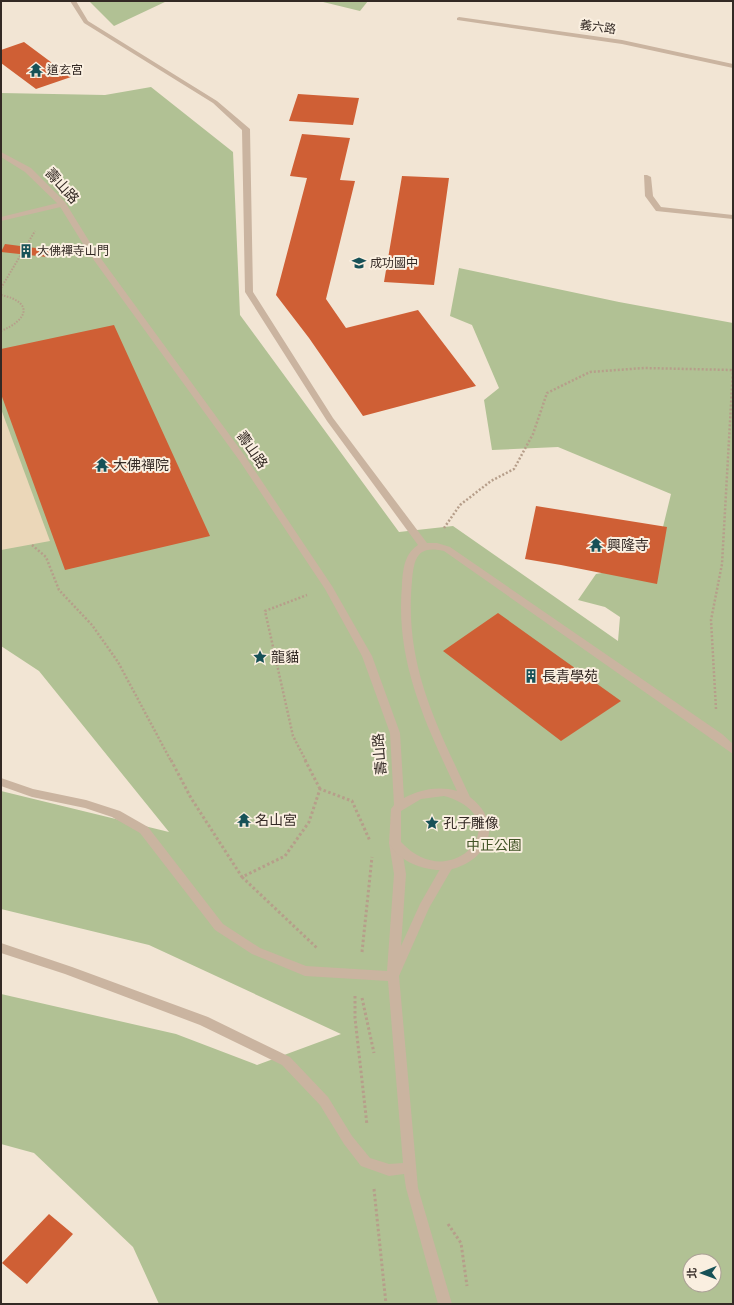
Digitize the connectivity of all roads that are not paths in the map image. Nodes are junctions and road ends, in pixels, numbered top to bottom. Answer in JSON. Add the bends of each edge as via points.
{"nodes":[{"id":1,"x":73,"y":1,"type":"edge"},
{"id":2,"x":459,"y":19,"type":"dead end"},
{"id":3,"x":733,"y":66,"type":"edge"},
{"id":4,"x":1,"y":154,"type":"edge"},
{"id":5,"x":647,"y":177,"type":"dead end"},
{"id":6,"x":62,"y":204,"type":"junction"},
{"id":7,"x":733,"y":217,"type":"edge"},
{"id":8,"x":1,"y":219,"type":"edge"},
{"id":9,"x":429,"y":546,"type":"junction"},
{"id":10,"x":733,"y":750,"type":"edge"},
{"id":11,"x":1,"y":782,"type":"edge"},
{"id":12,"x":466,"y":800,"type":"junction"},
{"id":13,"x":399,"y":806,"type":"junction"},
{"id":14,"x":395,"y":843,"type":"junction"},
{"id":15,"x":448,"y":865,"type":"junction"},
{"id":16,"x":3,"y":945,"type":"edge"},
{"id":17,"x":393,"y":976,"type":"junction"},
{"id":18,"x":410,"y":1168,"type":"junction"},
{"id":19,"x":445,"y":1304,"type":"edge"}],
"edges":[{"from":1,"to":9,"type":"street","via":[[86,22],[215,102],[246,129],[249,292],[330,419]]},
{"from":2,"to":3,"type":"street","name":"義六路","via":[[622,42]]},
{"from":4,"to":6,"type":"street","name":"壽山路","via":[[28,170]]},
{"from":5,"to":7,"type":"street","via":[[649,196],[659,209]]},
{"from":6,"to":8,"type":"street"},
{"from":6,"to":13,"type":"street","name":"壽山路","via":[[91,250],[251,471],[349,621],[367,656],[395,733]]},
{"from":9,"to":10,"type":"street","via":[[447,548]]},
{"from":9,"to":12,"type":"street","via":[[418,549],[411,556],[408,566],[405,619],[409,654],[428,714]]},
{"from":11,"to":17,"type":"street","via":[[32,793],[86,804],[121,817],[144,830],[219,927],[256,951],[305,971]]},
{"from":12,"to":13,"type":"street","via":[[444,792],[428,792],[413,797]]},
{"from":12,"to":15,"type":"street","via":[[481,815],[485,827],[484,839],[478,849],[468,857]]},
{"from":13,"to":14,"type":"street","via":[[395,813]]},
{"from":14,"to":15,"type":"street","via":[[411,858],[426,864]]},
{"from":14,"to":17,"type":"street","via":[[400,874]]},
{"from":15,"to":17,"type":"street","via":[[424,907]]},
{"from":16,"to":18,"type":"street","via":[[204,1021],[286,1060],[324,1101],[348,1140],[366,1162],[389,1170]]},
{"from":17,"to":18,"type":"street"},
{"from":18,"to":19,"type":"street","via":[[420,1222]]}]}
